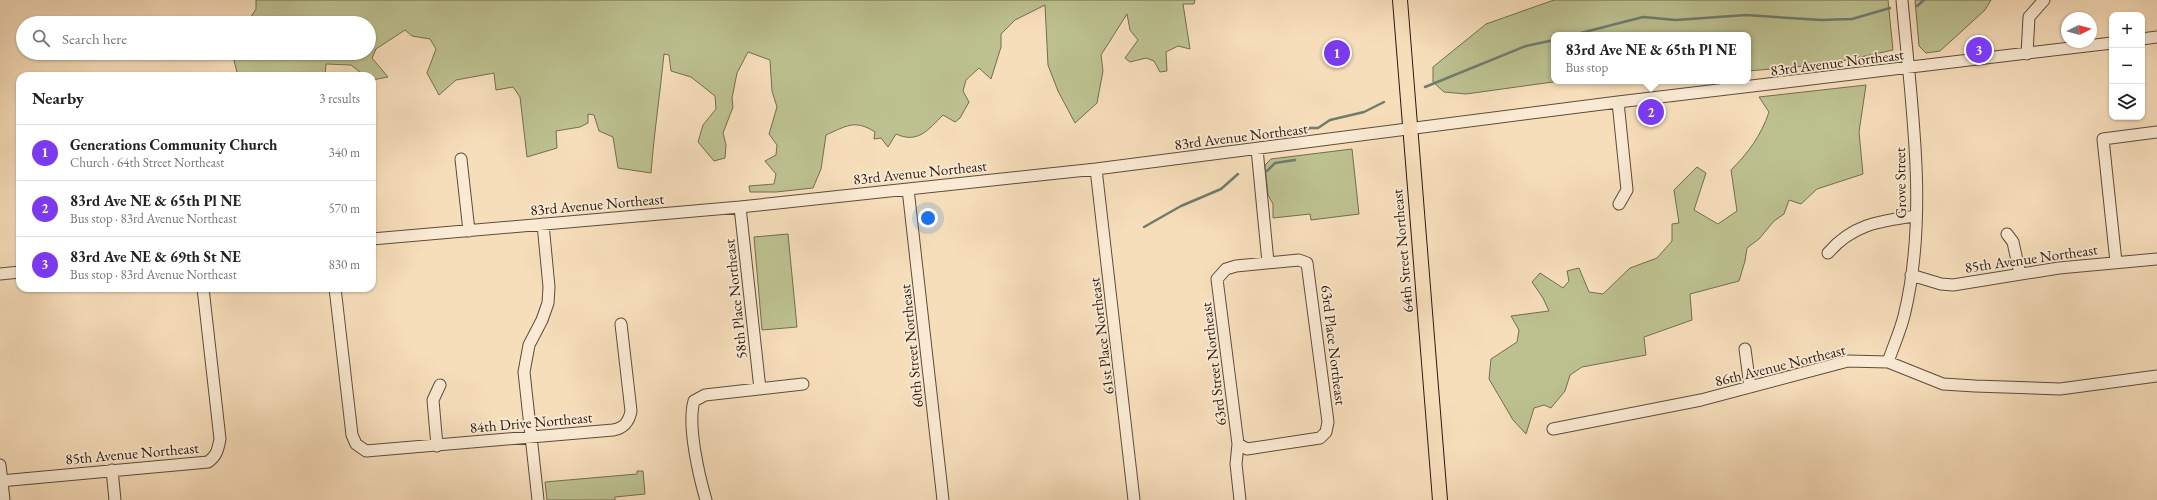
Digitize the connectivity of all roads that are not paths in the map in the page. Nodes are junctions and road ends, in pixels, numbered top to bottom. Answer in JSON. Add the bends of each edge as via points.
{"nodes":[{"id":1,"x":1400,"y":0,"type":"edge"},
{"id":2,"x":1902,"y":0,"type":"edge"},
{"id":3,"x":2044,"y":0,"type":"edge"},
{"id":4,"x":2157,"y":37,"type":"edge"},
{"id":5,"x":2145,"y":39,"type":"edge"},
{"id":6,"x":2109,"y":43,"type":"edge"},
{"id":7,"x":2027,"y":54,"type":"junction"},
{"id":8,"x":1908,"y":68,"type":"junction"},
{"id":9,"x":1618,"y":102,"type":"junction"},
{"id":10,"x":1409,"y":129,"type":"junction"},
{"id":11,"x":2157,"y":132,"type":"edge"},
{"id":12,"x":1257,"y":149,"type":"junction"},
{"id":13,"x":462,"y":159,"type":"dead end"},
{"id":14,"x":1096,"y":169,"type":"junction"},
{"id":15,"x":908,"y":189,"type":"junction"},
{"id":16,"x":1619,"y":204,"type":"dead end"},
{"id":17,"x":740,"y":207,"type":"junction"},
{"id":18,"x":1916,"y":216,"type":"junction"},
{"id":19,"x":543,"y":224,"type":"junction"},
{"id":20,"x":469,"y":230,"type":"junction"},
{"id":21,"x":2007,"y":234,"type":"dead end"},
{"id":22,"x":376,"y":239,"type":"edge"},
{"id":23,"x":1828,"y":253,"type":"dead end"},
{"id":24,"x":2157,"y":259,"type":"edge"},
{"id":25,"x":1268,"y":262,"type":"junction"},
{"id":26,"x":2116,"y":262,"type":"junction"},
{"id":27,"x":16,"y":272,"type":"edge"},
{"id":28,"x":0,"y":274,"type":"edge"},
{"id":29,"x":2020,"y":274,"type":"junction"},
{"id":30,"x":1912,"y":275,"type":"junction"},
{"id":31,"x":203,"y":292,"type":"edge"},
{"id":32,"x":335,"y":292,"type":"edge"},
{"id":33,"x":621,"y":324,"type":"dead end"},
{"id":34,"x":1745,"y":349,"type":"dead end"},
{"id":35,"x":1888,"y":362,"type":"junction"},
{"id":36,"x":2157,"y":376,"type":"edge"},
{"id":37,"x":803,"y":384,"type":"dead end"},
{"id":38,"x":440,"y":385,"type":"dead end"},
{"id":39,"x":1750,"y":387,"type":"junction"},
{"id":40,"x":760,"y":389,"type":"junction"},
{"id":41,"x":1553,"y":429,"type":"dead end"},
{"id":42,"x":531,"y":437,"type":"junction"},
{"id":43,"x":1238,"y":444,"type":"junction"},
{"id":44,"x":437,"y":446,"type":"junction"},
{"id":45,"x":0,"y":465,"type":"edge"},
{"id":46,"x":112,"y":470,"type":"junction"},
{"id":47,"x":1,"y":481,"type":"edge"},
{"id":48,"x":4,"y":500,"type":"edge"},
{"id":49,"x":115,"y":500,"type":"edge"},
{"id":50,"x":538,"y":500,"type":"edge"},
{"id":51,"x":706,"y":500,"type":"edge"},
{"id":52,"x":943,"y":500,"type":"edge"},
{"id":53,"x":1134,"y":500,"type":"edge"},
{"id":54,"x":1240,"y":500,"type":"edge"},
{"id":55,"x":1440,"y":500,"type":"edge"}],
"edges":[{"from":1,"to":10,"type":"main road","name":"64th Street Northeast"},
{"from":2,"to":8,"type":"street","name":"Grove Street"},
{"from":3,"to":7,"type":"street","via":[[2029,17]]},
{"from":4,"to":5,"type":"street"},
{"from":6,"to":7,"type":"street","name":"83rd Avenue Northeast"},
{"from":7,"to":8,"type":"street","name":"83rd Avenue Northeast"},
{"from":8,"to":9,"type":"street","name":"83rd Avenue Northeast"},
{"from":8,"to":18,"type":"street","name":"Grove Street","via":[[1917,176]]},
{"from":9,"to":10,"type":"street","name":"83rd Avenue Northeast"},
{"from":9,"to":16,"type":"street","via":[[1626,190]]},
{"from":10,"to":12,"type":"street","name":"83rd Avenue Northeast"},
{"from":10,"to":55,"type":"main road","name":"64th Street Northeast"},
{"from":11,"to":26,"type":"street","via":[[2103,139]]},
{"from":12,"to":14,"type":"street","name":"83rd Avenue Northeast"},
{"from":12,"to":25,"type":"street"},
{"from":13,"to":20,"type":"street"},
{"from":14,"to":15,"type":"street","name":"83rd Avenue Northeast"},
{"from":14,"to":53,"type":"street","name":"61st Place Northeast"},
{"from":15,"to":17,"type":"street","name":"83rd Avenue Northeast"},
{"from":15,"to":52,"type":"street","name":"60th Street Northeast"},
{"from":17,"to":19,"type":"street","name":"83rd Avenue Northeast"},
{"from":17,"to":40,"type":"street","name":"58th Place Northeast"},
{"from":18,"to":23,"type":"street","via":[[1880,221],[1854,231],[1842,238]]},
{"from":18,"to":30,"type":"street","name":"Grove Street"},
{"from":19,"to":20,"type":"street","name":"83rd Avenue Northeast"},
{"from":19,"to":42,"type":"street","via":[[549,287],[548,303],[529,345],[525,362]]},
{"from":20,"to":22,"type":"street","name":"83rd Avenue Northeast"},
{"from":21,"to":29,"type":"street","via":[[2013,242]]},
{"from":24,"to":26,"type":"street","name":"85th Avenue Northeast"},
{"from":25,"to":43,"type":"street","name":"63rd Street Northeast","via":[[1226,269],[1217,280]]},
{"from":25,"to":43,"type":"street","name":"63rd Place Northeast","via":[[1299,260],[1307,263],[1328,422],[1326,432],[1320,438],[1247,449]]},
{"from":26,"to":29,"type":"street","name":"85th Avenue Northeast"},
{"from":27,"to":28,"type":"street"},
{"from":29,"to":30,"type":"street","name":"85th Avenue Northeast","via":[[1953,285]]},
{"from":30,"to":35,"type":"street","name":"Grove Street","via":[[1904,317]]},
{"from":31,"to":46,"type":"street","name":"85th Avenue Northeast","via":[[220,439],[218,451],[208,462]]},
{"from":32,"to":44,"type":"street","name":"84th Drive Northeast","via":[[352,435],[356,444],[363,450],[372,452]]},
{"from":33,"to":42,"type":"street","name":"84th Drive Northeast","via":[[631,411],[626,423],[613,430]]},
{"from":34,"to":39,"type":"street"},
{"from":35,"to":36,"type":"street","name":"86th Avenue Northeast","via":[[1942,384],[1968,386],[2060,389]]},
{"from":35,"to":39,"type":"street","name":"86th Avenue Northeast","via":[[1848,361]]},
{"from":37,"to":40,"type":"street"},
{"from":38,"to":44,"type":"street","via":[[433,400]]},
{"from":39,"to":41,"type":"street","name":"86th Avenue Northeast","via":[[1701,400]]},
{"from":40,"to":51,"type":"street","via":[[705,395],[694,401],[691,412],[697,464]]},
{"from":42,"to":44,"type":"street","name":"84th Drive Northeast"},
{"from":42,"to":50,"type":"street"},
{"from":43,"to":54,"type":"street","via":[[1236,464]]},
{"from":45,"to":47,"type":"street"},
{"from":46,"to":47,"type":"street","name":"85th Avenue Northeast"},
{"from":46,"to":49,"type":"street"},
{"from":47,"to":48,"type":"street"}]}
